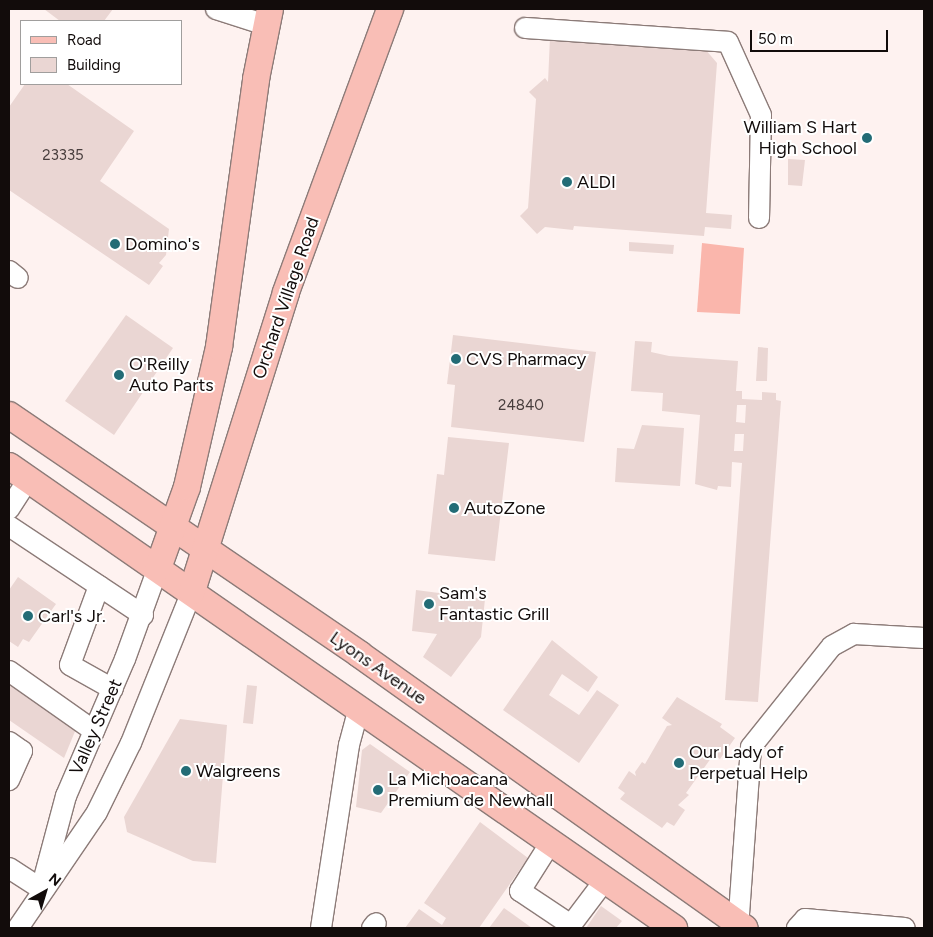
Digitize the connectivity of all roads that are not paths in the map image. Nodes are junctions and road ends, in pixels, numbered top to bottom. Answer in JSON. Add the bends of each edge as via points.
{"nodes":[{"id":1,"x":216,"y":9,"type":"edge"},
{"id":2,"x":390,"y":9,"type":"edge"},
{"id":3,"x":268,"y":17,"type":"edge"},
{"id":4,"x":525,"y":28,"type":"dead end"},
{"id":5,"x":759,"y":218,"type":"dead end"},
{"id":6,"x":9,"y":415,"type":"edge"},
{"id":7,"x":18,"y":473,"type":"edge"},
{"id":8,"x":9,"y":509,"type":"edge"},
{"id":9,"x":9,"y":526,"type":"edge"},
{"id":10,"x":172,"y":527,"type":"junction"},
{"id":11,"x":204,"y":551,"type":"junction"},
{"id":12,"x":158,"y":568,"type":"junction"},
{"id":13,"x":99,"y":586,"type":"junction"},
{"id":14,"x":192,"y":591,"type":"junction"},
{"id":15,"x":143,"y":615,"type":"junction"},
{"id":16,"x":924,"y":638,"type":"edge"},
{"id":17,"x":9,"y":671,"type":"edge"},
{"id":18,"x":113,"y":688,"type":"junction"},
{"id":19,"x":359,"y":708,"type":"junction"},
{"id":20,"x":94,"y":730,"type":"junction"},
{"id":21,"x":9,"y":742,"type":"edge"},
{"id":22,"x":9,"y":780,"type":"edge"},
{"id":23,"x":551,"y":842,"type":"junction"},
{"id":24,"x":9,"y":868,"type":"edge"},
{"id":25,"x":605,"y":880,"type":"junction"},
{"id":26,"x":41,"y":889,"type":"junction"},
{"id":27,"x":740,"y":927,"type":"edge"},
{"id":28,"x":18,"y":928,"type":"edge"},
{"id":29,"x":321,"y":928,"type":"edge"},
{"id":30,"x":674,"y":928,"type":"edge"},
{"id":31,"x":797,"y":928,"type":"edge"},
{"id":32,"x":905,"y":928,"type":"edge"}],
"edges":[{"from":1,"to":3,"type":"street"},
{"from":2,"to":11,"type":"main road","name":"Orchard Village Road","via":[[286,292]]},
{"from":3,"to":10,"type":"main road","via":[[219,347],[187,487]]},
{"from":4,"to":5,"type":"street","via":[[728,42],[761,115]]},
{"from":6,"to":10,"type":"main road","name":"Lyons Avenue"},
{"from":7,"to":8,"type":"street"},
{"from":7,"to":12,"type":"main road"},
{"from":9,"to":13,"type":"street"},
{"from":10,"to":11,"type":"main road","name":"Lyons Avenue"},
{"from":10,"to":12,"type":"main road"},
{"from":11,"to":14,"type":"main road","name":"Orchard Village Road"},
{"from":11,"to":27,"type":"main road","name":"Lyons Avenue","via":[[359,654]]},
{"from":12,"to":14,"type":"main road"},
{"from":12,"to":15,"type":"street","name":"Valley Street"},
{"from":13,"to":15,"type":"street"},
{"from":13,"to":18,"type":"street","via":[[70,665]]},
{"from":14,"to":19,"type":"main road"},
{"from":14,"to":26,"type":"street","name":"Valley Street","via":[[131,743],[97,812]]},
{"from":15,"to":18,"type":"street","name":"Valley Street"},
{"from":16,"to":27,"type":"street","via":[[854,634],[832,646],[751,747]]},
{"from":17,"to":20,"type":"street"},
{"from":18,"to":20,"type":"street","name":"Valley Street"},
{"from":19,"to":23,"type":"main road"},
{"from":19,"to":29,"type":"street","via":[[349,745]]},
{"from":20,"to":26,"type":"street","name":"Valley Street","via":[[66,796]]},
{"from":21,"to":22,"type":"street","via":[[22,751]]},
{"from":23,"to":25,"type":"main road"},
{"from":23,"to":25,"type":"street","via":[[520,891],[571,925]]},
{"from":24,"to":26,"type":"street"},
{"from":25,"to":30,"type":"main road"},
{"from":26,"to":28,"type":"street","name":"Valley Street"},
{"from":31,"to":32,"type":"street","via":[[805,919]]}]}
